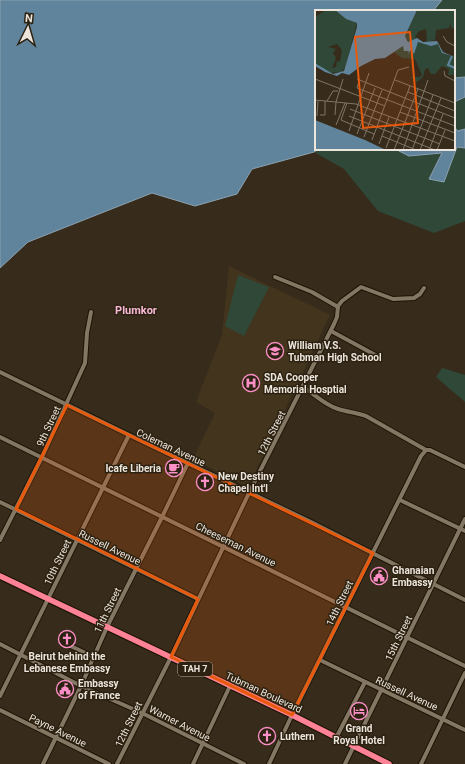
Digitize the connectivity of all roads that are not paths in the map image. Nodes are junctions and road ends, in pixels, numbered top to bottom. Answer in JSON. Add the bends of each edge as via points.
{"nodes":[{"id":1,"x":275,"y":278,"type":"dead end"},
{"id":2,"x":424,"y":288,"type":"dead end"},
{"id":3,"x":338,"y":307,"type":"junction"},
{"id":4,"x":91,"y":312,"type":"dead end"},
{"id":5,"x":330,"y":331,"type":"junction"},
{"id":6,"x":379,"y":357,"type":"dead end"},
{"id":7,"x":0,"y":374,"type":"edge"},
{"id":8,"x":303,"y":387,"type":"junction"},
{"id":9,"x":67,"y":405,"type":"junction"},
{"id":10,"x":129,"y":435,"type":"junction"},
{"id":11,"x":0,"y":437,"type":"edge"},
{"id":12,"x":426,"y":450,"type":"junction"},
{"id":13,"x":42,"y":457,"type":"junction"},
{"id":14,"x":188,"y":463,"type":"junction"},
{"id":15,"x":465,"y":468,"type":"edge"},
{"id":16,"x":102,"y":487,"type":"junction"},
{"id":17,"x":249,"y":493,"type":"junction"},
{"id":18,"x":400,"y":500,"type":"junction"},
{"id":19,"x":0,"y":502,"type":"edge"},
{"id":20,"x":16,"y":509,"type":"junction"},
{"id":21,"x":162,"y":517,"type":"junction"},
{"id":22,"x":465,"y":519,"type":"edge"},
{"id":23,"x":460,"y":529,"type":"junction"},
{"id":24,"x":465,"y":531,"type":"edge"},
{"id":25,"x":0,"y":540,"type":"edge"},
{"id":26,"x":77,"y":540,"type":"junction"},
{"id":27,"x":223,"y":546,"type":"junction"},
{"id":28,"x":373,"y":553,"type":"junction"},
{"id":29,"x":136,"y":569,"type":"junction"},
{"id":30,"x":0,"y":576,"type":"edge"},
{"id":31,"x":433,"y":584,"type":"junction"},
{"id":32,"x":48,"y":599,"type":"junction"},
{"id":33,"x":198,"y":599,"type":"junction"},
{"id":34,"x":465,"y":600,"type":"edge"},
{"id":35,"x":346,"y":607,"type":"junction"},
{"id":36,"x":107,"y":627,"type":"junction"},
{"id":37,"x":407,"y":637,"type":"junction"},
{"id":38,"x":62,"y":642,"type":"dead end"},
{"id":39,"x":0,"y":644,"type":"edge"},
{"id":40,"x":21,"y":654,"type":"junction"},
{"id":41,"x":94,"y":657,"type":"junction"},
{"id":42,"x":170,"y":657,"type":"junction"},
{"id":43,"x":320,"y":660,"type":"junction"},
{"id":44,"x":465,"y":666,"type":"edge"},
{"id":45,"x":465,"y":673,"type":"edge"},
{"id":46,"x":365,"y":682,"type":"junction"},
{"id":47,"x":81,"y":686,"type":"junction"},
{"id":48,"x":230,"y":686,"type":"junction"},
{"id":49,"x":382,"y":690,"type":"junction"},
{"id":50,"x":0,"y":696,"type":"edge"},
{"id":51,"x":0,"y":710,"type":"edge"},
{"id":52,"x":142,"y":713,"type":"junction"},
{"id":53,"x":292,"y":715,"type":"junction"},
{"id":54,"x":443,"y":719,"type":"junction"},
{"id":55,"x":465,"y":730,"type":"edge"},
{"id":56,"x":56,"y":737,"type":"junction"},
{"id":57,"x":336,"y":738,"type":"junction"},
{"id":58,"x":203,"y":744,"type":"junction"},
{"id":59,"x":354,"y":747,"type":"junction"},
{"id":60,"x":43,"y":764,"type":"edge"},
{"id":61,"x":109,"y":764,"type":"edge"},
{"id":62,"x":117,"y":764,"type":"edge"},
{"id":63,"x":193,"y":764,"type":"edge"},
{"id":64,"x":244,"y":764,"type":"edge"},
{"id":65,"x":269,"y":764,"type":"edge"},
{"id":66,"x":345,"y":764,"type":"edge"},
{"id":67,"x":389,"y":764,"type":"edge"},
{"id":68,"x":421,"y":764,"type":"edge"}],
"edges":[{"from":1,"to":3,"type":"street","via":[[312,292]]},
{"from":2,"to":3,"type":"street","via":[[414,298],[393,299],[361,287]]},
{"from":3,"to":5,"type":"street","name":"12th Street","via":[[337,317]]},
{"from":4,"to":9,"type":"street","name":"9th Street","via":[[85,363]]},
{"from":5,"to":6,"type":"street"},
{"from":5,"to":8,"type":"street","name":"12th Street"},
{"from":7,"to":9,"type":"street","name":"Coleman Avenue"},
{"from":8,"to":12,"type":"street","via":[[326,404],[366,416]]},
{"from":8,"to":17,"type":"street","name":"12th Street"},
{"from":9,"to":10,"type":"street","name":"Coleman Avenue"},
{"from":9,"to":13,"type":"street","name":"9th Street"},
{"from":10,"to":14,"type":"street","name":"Coleman Avenue"},
{"from":10,"to":16,"type":"street","name":"10th Street"},
{"from":11,"to":13,"type":"street","name":"Cheeseman Avenue"},
{"from":12,"to":15,"type":"street"},
{"from":12,"to":18,"type":"street","name":"14th Street"},
{"from":13,"to":16,"type":"street","name":"Cheeseman Avenue"},
{"from":13,"to":20,"type":"street","name":"9th Street"},
{"from":14,"to":17,"type":"street","name":"Coleman Avenue"},
{"from":14,"to":21,"type":"street","name":"11th Street"},
{"from":16,"to":21,"type":"street","name":"Cheeseman Avenue"},
{"from":16,"to":26,"type":"street","name":"10th Street"},
{"from":17,"to":27,"type":"street","name":"12th Street"},
{"from":17,"to":28,"type":"street","name":"Coleman Avenue"},
{"from":18,"to":23,"type":"street"},
{"from":18,"to":28,"type":"street","name":"14th Street"},
{"from":19,"to":20,"type":"street","name":"Russell Avenue"},
{"from":20,"to":25,"type":"street","name":"9th Street"},
{"from":20,"to":26,"type":"street","name":"Russell Avenue"},
{"from":21,"to":27,"type":"street","name":"Cheeseman Avenue"},
{"from":21,"to":29,"type":"street","name":"11th Street"},
{"from":22,"to":23,"type":"street","name":"15th Street"},
{"from":23,"to":24,"type":"street"},
{"from":23,"to":31,"type":"street","name":"15th Street"},
{"from":26,"to":29,"type":"street","name":"Russell Avenue"},
{"from":26,"to":32,"type":"street","name":"10th Street"},
{"from":27,"to":33,"type":"street","name":"12th Street"},
{"from":27,"to":35,"type":"street","name":"Cheeseman Avenue"},
{"from":28,"to":31,"type":"street","name":"Coleman Avenue"},
{"from":28,"to":35,"type":"street","name":"14th Street"},
{"from":29,"to":33,"type":"street","name":"Russell Avenue"},
{"from":29,"to":36,"type":"street","name":"11th Street"},
{"from":30,"to":32,"type":"highway","name":"Tubman Boulevard","number":"TAH 7"},
{"from":31,"to":34,"type":"street","name":"Coleman Avenue"},
{"from":31,"to":37,"type":"street","name":"15th Street"},
{"from":32,"to":36,"type":"highway","name":"Tubman Boulevard","number":"TAH 7"},
{"from":32,"to":40,"type":"street","name":"10th Street"},
{"from":33,"to":42,"type":"street","name":"12th Street"},
{"from":35,"to":37,"type":"street","name":"Cheeseman Avenue"},
{"from":35,"to":43,"type":"street","name":"14th Street"},
{"from":36,"to":41,"type":"street","name":"11th Street"},
{"from":36,"to":42,"type":"highway","name":"Tubman Boulevard","number":"TAH 7"},
{"from":37,"to":44,"type":"street","name":"Cheeseman Avenue"},
{"from":37,"to":49,"type":"street","name":"15th Street"},
{"from":38,"to":41,"type":"street"},
{"from":39,"to":40,"type":"street","name":"Warner Avenue"},
{"from":40,"to":47,"type":"street","name":"Warner Avenue"},
{"from":40,"to":50,"type":"street","name":"10th Street"},
{"from":41,"to":47,"type":"street","name":"11th Street"},
{"from":42,"to":48,"type":"highway","name":"Tubman Boulevard","number":"TAH 7"},
{"from":42,"to":52,"type":"street","name":"12th Street"},
{"from":43,"to":46,"type":"street","name":"Russell Avenue"},
{"from":43,"to":53,"type":"street","name":"14th Street"},
{"from":45,"to":54,"type":"street"},
{"from":46,"to":49,"type":"street","name":"Russell Avenue"},
{"from":46,"to":57,"type":"street"},
{"from":47,"to":52,"type":"street","name":"Warner Avenue"},
{"from":47,"to":56,"type":"street","name":"11th Street"},
{"from":48,"to":53,"type":"highway","name":"Tubman Boulevard","number":"TAH 7"},
{"from":48,"to":58,"type":"street"},
{"from":49,"to":54,"type":"street","name":"Russell Avenue"},
{"from":49,"to":59,"type":"street","name":"15th Street"},
{"from":51,"to":56,"type":"street","name":"Payne Avenue"},
{"from":52,"to":58,"type":"street","name":"Warner Avenue"},
{"from":52,"to":62,"type":"street","name":"12th Street"},
{"from":53,"to":57,"type":"highway","name":"Tubman Boulevard","number":"TAH 7"},
{"from":53,"to":65,"type":"street","name":"14th Street"},
{"from":54,"to":55,"type":"street","name":"Russell Avenue"},
{"from":54,"to":68,"type":"street"},
{"from":56,"to":60,"type":"street","name":"11th Street"},
{"from":56,"to":61,"type":"street","name":"Payne Avenue"},
{"from":57,"to":59,"type":"highway","name":"Tubman Boulevard","number":"TAH 7"},
{"from":58,"to":63,"type":"street"},
{"from":58,"to":64,"type":"street","name":"Warner Avenue"},
{"from":59,"to":66,"type":"street","name":"15th Street"},
{"from":59,"to":67,"type":"highway","name":"Tubman Boulevard","number":"TAH 7"}]}
